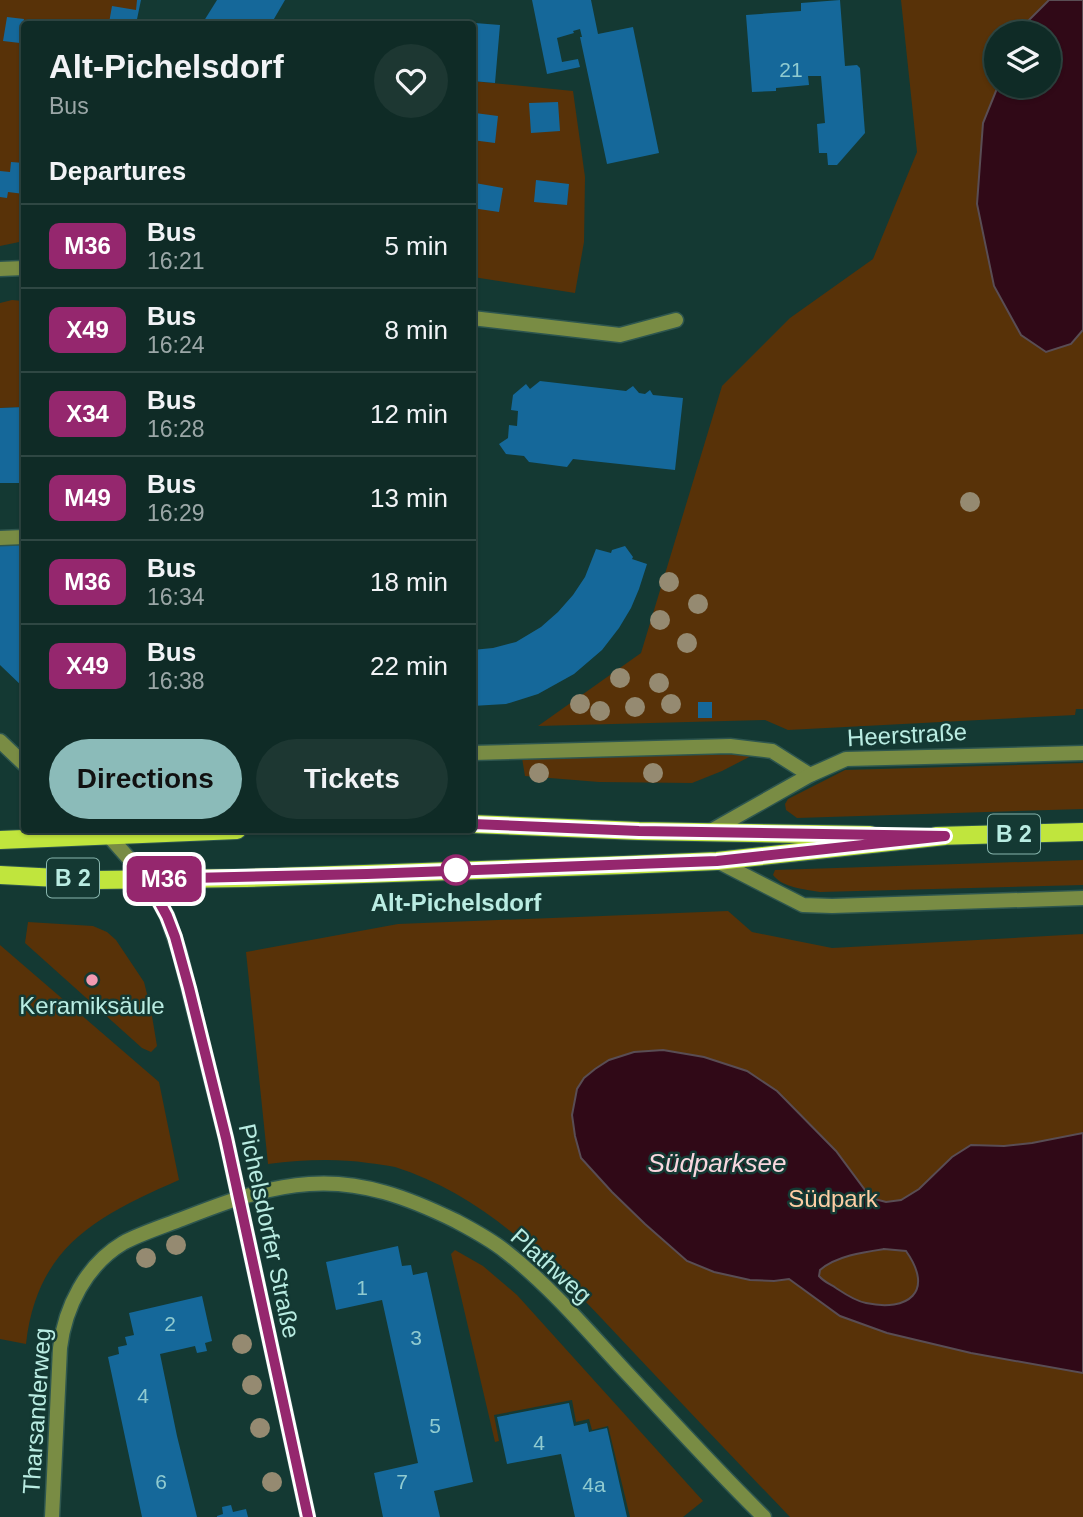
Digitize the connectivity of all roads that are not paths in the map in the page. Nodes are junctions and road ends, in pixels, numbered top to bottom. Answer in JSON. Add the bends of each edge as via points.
{"nodes":[{"id":1,"x":21,"y":268,"type":"edge"},
{"id":2,"x":0,"y":269,"type":"edge"},
{"id":3,"x":476,"y":318,"type":"edge"},
{"id":4,"x":676,"y":320,"type":"dead end"},
{"id":5,"x":21,"y":537,"type":"edge"},
{"id":6,"x":0,"y":538,"type":"edge"},
{"id":7,"x":0,"y":741,"type":"edge"},
{"id":8,"x":476,"y":752,"type":"edge"},
{"id":9,"x":1083,"y":753,"type":"edge"},
{"id":10,"x":21,"y":761,"type":"edge"},
{"id":11,"x":810,"y":775,"type":"junction"},
{"id":12,"x":476,"y":824,"type":"edge"},
{"id":13,"x":709,"y":831,"type":"junction"},
{"id":14,"x":1083,"y":832,"type":"edge"},
{"id":15,"x":105,"y":833,"type":"edge"},
{"id":16,"x":945,"y":836,"type":"junction"},
{"id":17,"x":0,"y":841,"type":"edge"},
{"id":18,"x":717,"y":861,"type":"junction"},
{"id":19,"x":0,"y":875,"type":"edge"},
{"id":20,"x":147,"y":879,"type":"junction"},
{"id":21,"x":1083,"y":898,"type":"edge"},
{"id":22,"x":238,"y":1197,"type":"junction"},
{"id":23,"x":52,"y":1517,"type":"edge"},
{"id":24,"x":308,"y":1517,"type":"edge"},
{"id":25,"x":764,"y":1517,"type":"edge"}],
"edges":[{"from":1,"to":2,"type":"street"},
{"from":3,"to":4,"type":"street","via":[[620,335]]},
{"from":5,"to":6,"type":"street"},
{"from":7,"to":10,"type":"street"},
{"from":8,"to":11,"type":"street","via":[[730,746],[772,751]]},
{"from":9,"to":11,"type":"street","name":"Heerstraße","via":[[846,760]]},
{"from":11,"to":13,"type":"street","name":"Heerstraße"},
{"from":12,"to":13,"type":"main road","name":"Heerstraße","number":"B 2"},
{"from":13,"to":16,"type":"main road","name":"Heerstraße","number":"B 2"},
{"from":14,"to":16,"type":"main road","name":"Heerstraße","number":"B 2"},
{"from":15,"to":17,"type":"main road","number":"B 2"},
{"from":15,"to":20,"type":"street"},
{"from":16,"to":18,"type":"main road","name":"Heerstraße","number":"B 2"},
{"from":18,"to":20,"type":"main road","name":"Heerstraße","number":"B 2"},
{"from":18,"to":21,"type":"street","name":"Heerstraße","via":[[803,905]]},
{"from":19,"to":20,"type":"main road","name":"Heerstraße","number":"B 2"},
{"from":20,"to":22,"type":"street","name":"Pichelsdorfer Straße","via":[[180,954]]},
{"from":22,"to":23,"type":"street","name":"Tharsanderweg","via":[[124,1243],[103,1258],[80,1287],[62,1328]]},
{"from":22,"to":24,"type":"street","name":"Pichelsdorfer Straße"},
{"from":22,"to":25,"type":"street","name":"Plathweg","via":[[309,1184],[361,1187],[404,1197],[478,1233],[547,1287]]}]}
